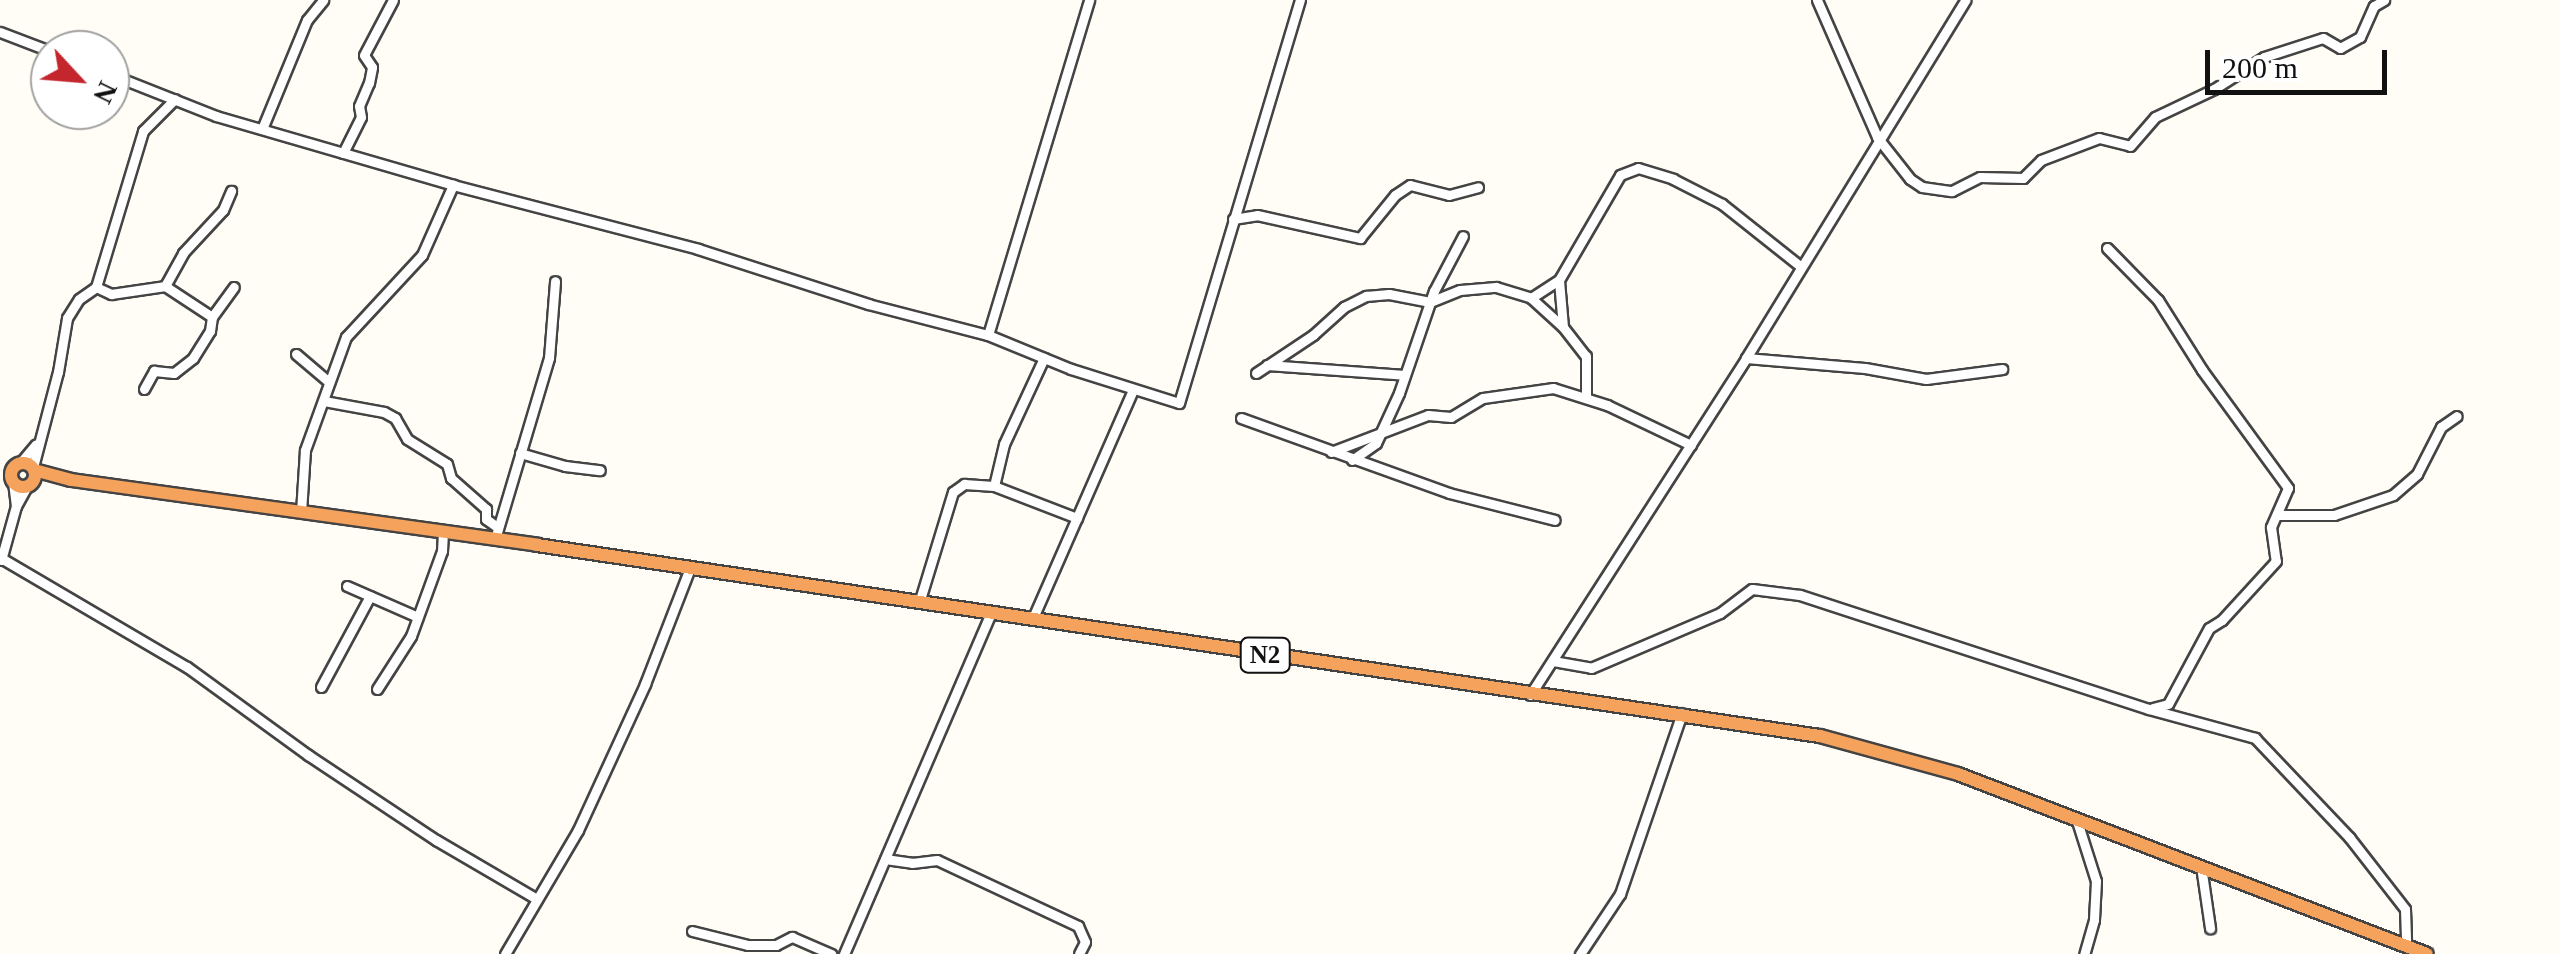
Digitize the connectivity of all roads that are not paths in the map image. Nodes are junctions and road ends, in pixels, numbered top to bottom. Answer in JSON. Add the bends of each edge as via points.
{"nodes":[{"id":1,"x":322,"y":0,"type":"edge"},
{"id":2,"x":394,"y":0,"type":"edge"},
{"id":3,"x":1089,"y":0,"type":"edge"},
{"id":4,"x":1300,"y":0,"type":"edge"},
{"id":5,"x":1817,"y":0,"type":"edge"},
{"id":6,"x":1964,"y":0,"type":"edge"},
{"id":7,"x":2384,"y":0,"type":"edge"},
{"id":8,"x":0,"y":32,"type":"edge"},
{"id":9,"x":30,"y":43,"type":"edge"},
{"id":10,"x":130,"y":82,"type":"edge"},
{"id":11,"x":175,"y":100,"type":"junction"},
{"id":12,"x":262,"y":130,"type":"junction"},
{"id":13,"x":1877,"y":137,"type":"junction"},
{"id":14,"x":343,"y":153,"type":"junction"},
{"id":15,"x":453,"y":185,"type":"junction"},
{"id":16,"x":1478,"y":186,"type":"dead end"},
{"id":17,"x":231,"y":192,"type":"dead end"},
{"id":18,"x":1233,"y":219,"type":"junction"},
{"id":19,"x":1462,"y":236,"type":"dead end"},
{"id":20,"x":2107,"y":248,"type":"dead end"},
{"id":21,"x":1800,"y":266,"type":"junction"},
{"id":22,"x":1558,"y":280,"type":"junction"},
{"id":23,"x":555,"y":281,"type":"dead end"},
{"id":24,"x":165,"y":286,"type":"junction"},
{"id":25,"x":96,"y":287,"type":"junction"},
{"id":26,"x":234,"y":287,"type":"dead end"},
{"id":27,"x":1531,"y":298,"type":"junction"},
{"id":28,"x":1430,"y":302,"type":"junction"},
{"id":29,"x":212,"y":316,"type":"junction"},
{"id":30,"x":1563,"y":327,"type":"junction"},
{"id":31,"x":988,"y":335,"type":"junction"},
{"id":32,"x":296,"y":354,"type":"dead end"},
{"id":33,"x":1044,"y":358,"type":"junction"},
{"id":34,"x":1746,"y":358,"type":"junction"},
{"id":35,"x":1267,"y":365,"type":"junction"},
{"id":36,"x":2002,"y":369,"type":"dead end"},
{"id":37,"x":1256,"y":373,"type":"dead end"},
{"id":38,"x":1405,"y":375,"type":"junction"},
{"id":39,"x":329,"y":382,"type":"junction"},
{"id":40,"x":144,"y":389,"type":"dead end"},
{"id":41,"x":1133,"y":390,"type":"junction"},
{"id":42,"x":1586,"y":396,"type":"junction"},
{"id":43,"x":324,"y":402,"type":"junction"},
{"id":44,"x":2456,"y":416,"type":"dead end"},
{"id":45,"x":1241,"y":418,"type":"dead end"},
{"id":46,"x":1383,"y":429,"type":"junction"},
{"id":47,"x":1690,"y":446,"type":"junction"},
{"id":48,"x":1331,"y":452,"type":"junction"},
{"id":49,"x":520,"y":453,"type":"junction"},
{"id":50,"x":1352,"y":460,"type":"junction"},
{"id":51,"x":600,"y":470,"type":"dead end"},
{"id":52,"x":18,"y":474,"type":"edge"},
{"id":53,"x":994,"y":486,"type":"junction"},
{"id":54,"x":301,"y":512,"type":"junction"},
{"id":55,"x":2278,"y":515,"type":"junction"},
{"id":56,"x":1077,"y":518,"type":"junction"},
{"id":57,"x":1555,"y":520,"type":"dead end"},
{"id":58,"x":496,"y":533,"type":"junction"},
{"id":59,"x":444,"y":534,"type":"junction"},
{"id":60,"x":1,"y":560,"type":"edge"},
{"id":61,"x":690,"y":568,"type":"junction"},
{"id":62,"x":346,"y":586,"type":"dead end"},
{"id":63,"x":370,"y":596,"type":"junction"},
{"id":64,"x":918,"y":602,"type":"junction"},
{"id":65,"x":991,"y":613,"type":"junction"},
{"id":66,"x":418,"y":616,"type":"junction"},
{"id":67,"x":1032,"y":620,"type":"junction"},
{"id":68,"x":1553,"y":662,"type":"junction"},
{"id":69,"x":321,"y":687,"type":"dead end"},
{"id":70,"x":377,"y":688,"type":"dead end"},
{"id":71,"x":1530,"y":696,"type":"junction"},
{"id":72,"x":2149,"y":709,"type":"junction"},
{"id":73,"x":1682,"y":714,"type":"junction"},
{"id":74,"x":2076,"y":818,"type":"junction"},
{"id":75,"x":884,"y":858,"type":"junction"},
{"id":76,"x":2201,"y":866,"type":"junction"},
{"id":77,"x":538,"y":899,"type":"junction"},
{"id":78,"x":2210,"y":928,"type":"dead end"},
{"id":79,"x":692,"y":931,"type":"dead end"},
{"id":80,"x":724,"y":942,"type":"junction"},
{"id":81,"x":2406,"y":946,"type":"junction"},
{"id":82,"x":505,"y":954,"type":"edge"},
{"id":83,"x":718,"y":954,"type":"edge"},
{"id":84,"x":830,"y":954,"type":"edge"},
{"id":85,"x":844,"y":954,"type":"edge"},
{"id":86,"x":1079,"y":954,"type":"edge"},
{"id":87,"x":1580,"y":954,"type":"edge"},
{"id":88,"x":2084,"y":954,"type":"edge"},
{"id":89,"x":2427,"y":954,"type":"edge"}],
"edges":[{"from":1,"to":12,"type":"street","via":[[307,20]]},
{"from":2,"to":14,"type":"street","via":[[364,55],[372,68],[369,83]]},
{"from":3,"to":31,"type":"street"},
{"from":4,"to":18,"type":"street"},
{"from":5,"to":13,"type":"street"},
{"from":6,"to":13,"type":"street"},
{"from":7,"to":13,"type":"street","via":[[2374,6],[2360,37],[2340,48],[2323,38],[2264,57],[2155,117],[2130,146],[2099,138],[2041,160],[2024,178],[1980,177],[1952,190],[1922,187]]},
{"from":8,"to":9,"type":"street"},
{"from":10,"to":11,"type":"street"},
{"from":11,"to":12,"type":"street"},
{"from":11,"to":25,"type":"street","via":[[143,131]]},
{"from":12,"to":14,"type":"street"},
{"from":13,"to":21,"type":"street"},
{"from":14,"to":15,"type":"street"},
{"from":15,"to":31,"type":"street"},
{"from":15,"to":39,"type":"street","via":[[422,255],[353,325]]},
{"from":16,"to":18,"type":"street","via":[[1448,196],[1410,185],[1360,238],[1257,215]]},
{"from":17,"to":24,"type":"street"},
{"from":18,"to":41,"type":"street","via":[[1179,404]]},
{"from":19,"to":28,"type":"street"},
{"from":20,"to":55,"type":"street","via":[[2158,300],[2281,476],[2288,488]]},
{"from":21,"to":22,"type":"street","via":[[1722,204],[1638,168],[1620,175]]},
{"from":21,"to":34,"type":"street"},
{"from":22,"to":27,"type":"street"},
{"from":22,"to":30,"type":"street"},
{"from":23,"to":49,"type":"street","via":[[548,358]]},
{"from":24,"to":25,"type":"street","via":[[111,294]]},
{"from":24,"to":29,"type":"street"},
{"from":25,"to":52,"type":"street","via":[[78,298],[67,318],[38,442]]},
{"from":26,"to":29,"type":"street"},
{"from":27,"to":28,"type":"street","via":[[1496,287],[1460,290]]},
{"from":27,"to":30,"type":"street"},
{"from":28,"to":35,"type":"street","via":[[1366,296]]},
{"from":28,"to":38,"type":"street"},
{"from":29,"to":40,"type":"street","via":[[192,358],[174,373],[154,371]]},
{"from":30,"to":42,"type":"street","via":[[1586,356]]},
{"from":31,"to":33,"type":"street"},
{"from":32,"to":39,"type":"street"},
{"from":33,"to":41,"type":"street"},
{"from":33,"to":53,"type":"street","via":[[1004,444]]},
{"from":34,"to":36,"type":"street","via":[[1926,380]]},
{"from":34,"to":47,"type":"street"},
{"from":35,"to":37,"type":"street"},
{"from":35,"to":38,"type":"street"},
{"from":38,"to":46,"type":"street"},
{"from":39,"to":43,"type":"street"},
{"from":41,"to":56,"type":"street"},
{"from":42,"to":46,"type":"street","via":[[1553,388],[1483,398],[1450,418],[1428,415]]},
{"from":42,"to":47,"type":"street"},
{"from":43,"to":54,"type":"street","via":[[305,450]]},
{"from":43,"to":58,"type":"street","via":[[396,418],[407,438],[447,464],[450,478],[486,509]]},
{"from":44,"to":55,"type":"street","via":[[2441,427],[2418,474],[2393,495],[2334,515]]},
{"from":45,"to":48,"type":"street"},
{"from":46,"to":48,"type":"street"},
{"from":46,"to":50,"type":"street"},
{"from":47,"to":68,"type":"street"},
{"from":48,"to":50,"type":"street"},
{"from":49,"to":51,"type":"street"},
{"from":49,"to":58,"type":"street"},
{"from":50,"to":57,"type":"street","via":[[1492,508]]},
{"from":52,"to":54,"type":"highway","number":"N2"},
{"from":52,"to":60,"type":"street"},
{"from":53,"to":56,"type":"street"},
{"from":53,"to":64,"type":"street","via":[[964,484],[953,492]]},
{"from":54,"to":59,"type":"highway","number":"N2"},
{"from":55,"to":72,"type":"street","via":[[2272,527],[2276,561],[2209,628],[2168,704]]},
{"from":56,"to":67,"type":"street"},
{"from":58,"to":59,"type":"highway","number":"N2"},
{"from":58,"to":61,"type":"highway","number":"N2"},
{"from":59,"to":66,"type":"street"},
{"from":60,"to":77,"type":"street","via":[[187,667],[324,766]]},
{"from":61,"to":64,"type":"highway","number":"N2"},
{"from":61,"to":77,"type":"street","via":[[612,758]]},
{"from":62,"to":63,"type":"street"},
{"from":63,"to":66,"type":"street"},
{"from":63,"to":69,"type":"street"},
{"from":64,"to":65,"type":"highway","number":"N2"},
{"from":65,"to":67,"type":"highway","number":"N2"},
{"from":65,"to":75,"type":"street"},
{"from":66,"to":70,"type":"street"},
{"from":67,"to":71,"type":"highway","number":"N2"},
{"from":68,"to":71,"type":"street"},
{"from":68,"to":72,"type":"street","via":[[1591,668],[1720,613],[1752,588],[1800,595]]},
{"from":71,"to":73,"type":"highway","number":"N2"},
{"from":72,"to":81,"type":"street","via":[[2255,738],[2349,837],[2404,910]]},
{"from":73,"to":74,"type":"highway","number":"N2","via":[[1864,746]]},
{"from":73,"to":87,"type":"street","via":[[1620,894]]},
{"from":74,"to":76,"type":"highway","number":"N2"},
{"from":74,"to":88,"type":"street","via":[[2096,881]]},
{"from":75,"to":85,"type":"street"},
{"from":75,"to":86,"type":"street","via":[[937,860],[1078,926],[1086,942]]},
{"from":76,"to":78,"type":"street"},
{"from":76,"to":81,"type":"highway","number":"N2"},
{"from":77,"to":82,"type":"street"},
{"from":79,"to":80,"type":"street"},
{"from":80,"to":83,"type":"street"},
{"from":80,"to":84,"type":"street","via":[[776,945],[792,937]]},
{"from":81,"to":89,"type":"highway","number":"N2"}]}
